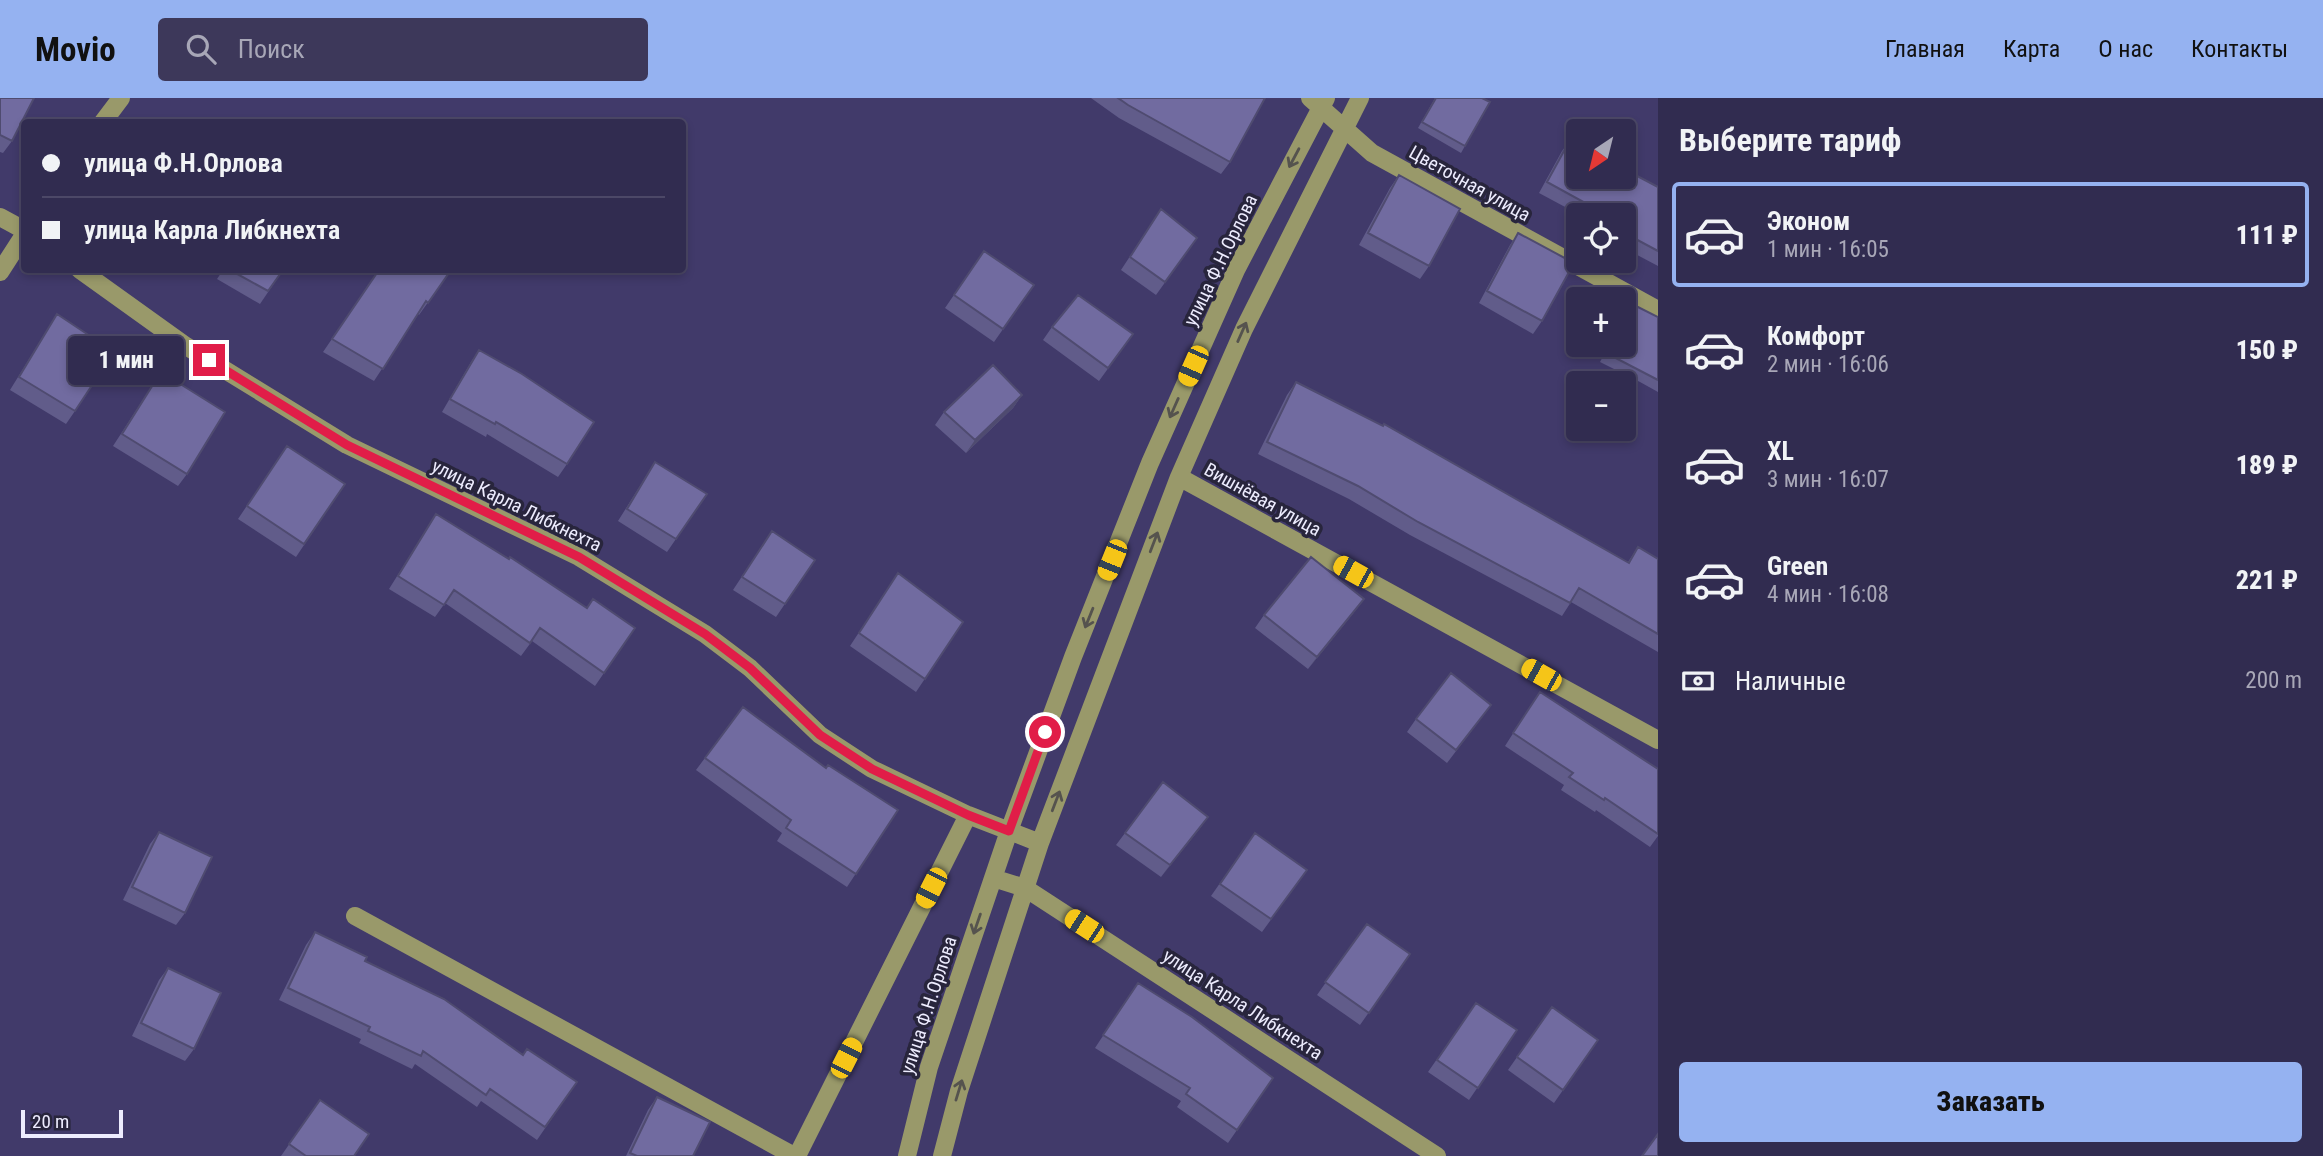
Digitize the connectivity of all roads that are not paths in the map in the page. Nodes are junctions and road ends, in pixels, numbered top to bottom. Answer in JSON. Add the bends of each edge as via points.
{"nodes":[{"id":1,"x":121,"y":98,"type":"edge"},
{"id":2,"x":1360,"y":98,"type":"edge"},
{"id":3,"x":1319,"y":101,"type":"edge"},
{"id":4,"x":105,"y":119,"type":"edge"},
{"id":5,"x":1343,"y":128,"type":"junction"},
{"id":6,"x":0,"y":217,"type":"edge"},
{"id":7,"x":21,"y":230,"type":"edge"},
{"id":8,"x":21,"y":237,"type":"edge"},
{"id":9,"x":0,"y":272,"type":"edge"},
{"id":10,"x":84,"y":273,"type":"edge"},
{"id":11,"x":1658,"y":310,"type":"edge"},
{"id":12,"x":1179,"y":477,"type":"junction"},
{"id":13,"x":1658,"y":740,"type":"edge"},
{"id":14,"x":968,"y":815,"type":"junction"},
{"id":15,"x":1009,"y":831,"type":"junction"},
{"id":16,"x":1040,"y":843,"type":"junction"},
{"id":17,"x":993,"y":878,"type":"junction"},
{"id":18,"x":1026,"y":888,"type":"junction"},
{"id":19,"x":355,"y":916,"type":"dead end"},
{"id":20,"x":796,"y":1156,"type":"edge"},
{"id":21,"x":907,"y":1156,"type":"edge"},
{"id":22,"x":942,"y":1156,"type":"edge"},
{"id":23,"x":1437,"y":1156,"type":"edge"}],
"edges":[{"from":1,"to":4,"type":"street"},
{"from":2,"to":5,"type":"street"},
{"from":3,"to":5,"type":"street","name":"Цветочная улица"},
{"from":3,"to":15,"type":"street","name":"улица Ф.Н.Орлова","one_way":true,"via":[[1236,270],[1150,463]]},
{"from":5,"to":11,"type":"street","name":"Цветочная улица","via":[[1372,153]]},
{"from":12,"to":5,"type":"street","one_way":true,"via":[[1244,328]]},
{"from":6,"to":7,"type":"street"},
{"from":8,"to":9,"type":"street"},
{"from":10,"to":14,"type":"street","name":"улица Карла Либкнехта","via":[[186,346],[347,445],[579,557],[705,634],[750,668],[820,735],[872,769]]},
{"from":12,"to":13,"type":"street","name":"Вишнёвая улица"},
{"from":16,"to":12,"type":"street","one_way":true},
{"from":14,"to":15,"type":"street","name":"улица Карла Либкнехта"},
{"from":14,"to":20,"type":"street"},
{"from":15,"to":16,"type":"street","name":"улица Карла Либкнехта"},
{"from":15,"to":17,"type":"street","name":"улица Ф.Н.Орлова"},
{"from":16,"to":18,"type":"street"},
{"from":17,"to":18,"type":"street","name":"улица Карла Либкнехта"},
{"from":17,"to":21,"type":"street","name":"улица Ф.Н.Орлова","one_way":true,"via":[[929,1067]]},
{"from":22,"to":18,"type":"street","one_way":true,"via":[[958,1091]]},
{"from":18,"to":23,"type":"street","name":"улица Карла Либкнехта"},
{"from":19,"to":20,"type":"street"}]}
